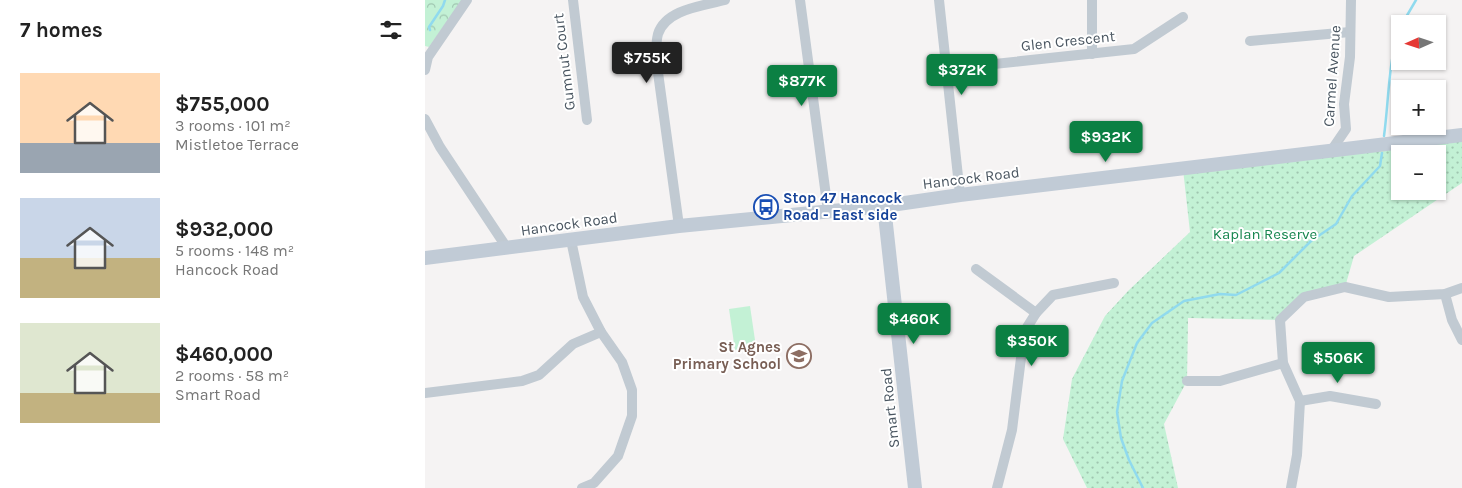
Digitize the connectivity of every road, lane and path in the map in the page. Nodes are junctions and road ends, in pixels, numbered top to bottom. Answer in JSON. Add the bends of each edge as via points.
{"nodes":[{"id":1,"x":467,"y":0,"type":"edge"},
{"id":2,"x":573,"y":0,"type":"edge"},
{"id":3,"x":725,"y":0,"type":"edge"},
{"id":4,"x":800,"y":0,"type":"edge"},
{"id":5,"x":939,"y":0,"type":"edge"},
{"id":6,"x":1092,"y":0,"type":"edge"},
{"id":7,"x":1351,"y":0,"type":"edge"},
{"id":8,"x":1183,"y":17,"type":"dead end"},
{"id":9,"x":1350,"y":32,"type":"junction"},
{"id":10,"x":1250,"y":41,"type":"dead end"},
{"id":11,"x":1092,"y":54,"type":"junction"},
{"id":12,"x":427,"y":56,"type":"edge"},
{"id":13,"x":425,"y":70,"type":"edge"},
{"id":14,"x":947,"y":70,"type":"junction"},
{"id":15,"x":425,"y":119,"type":"edge"},
{"id":16,"x":587,"y":120,"type":"dead end"},
{"id":17,"x":1462,"y":135,"type":"edge"},
{"id":18,"x":1331,"y":151,"type":"junction"},
{"id":19,"x":961,"y":195,"type":"junction"},
{"id":20,"x":884,"y":206,"type":"junction"},
{"id":21,"x":828,"y":211,"type":"junction"},
{"id":22,"x":679,"y":226,"type":"junction"},
{"id":23,"x":571,"y":240,"type":"junction"},
{"id":24,"x":507,"y":248,"type":"junction"},
{"id":25,"x":425,"y":258,"type":"edge"},
{"id":26,"x":976,"y":269,"type":"dead end"},
{"id":27,"x":1114,"y":283,"type":"dead end"},
{"id":28,"x":1462,"y":288,"type":"edge"},
{"id":29,"x":1445,"y":294,"type":"junction"},
{"id":30,"x":1036,"y":313,"type":"junction"},
{"id":31,"x":601,"y":332,"type":"junction"},
{"id":32,"x":1462,"y":340,"type":"edge"},
{"id":33,"x":1283,"y":362,"type":"junction"},
{"id":34,"x":1187,"y":381,"type":"dead end"},
{"id":35,"x":425,"y":393,"type":"edge"},
{"id":36,"x":1299,"y":401,"type":"junction"},
{"id":37,"x":1376,"y":404,"type":"dead end"},
{"id":38,"x":582,"y":488,"type":"edge"},
{"id":39,"x":915,"y":488,"type":"edge"},
{"id":40,"x":997,"y":488,"type":"edge"},
{"id":41,"x":1291,"y":488,"type":"edge"}],
"edges":[{"from":1,"to":12,"type":"street"},
{"from":2,"to":16,"type":"street","name":"Gumnut Court"},
{"from":3,"to":22,"type":"street","via":[[667,20],[658,34],[656,58]]},
{"from":4,"to":21,"type":"street"},
{"from":5,"to":14,"type":"street"},
{"from":6,"to":11,"type":"street"},
{"from":7,"to":9,"type":"street","name":"Carmel Avenue"},
{"from":8,"to":11,"type":"street","name":"Glen Crescent","via":[[1134,49]]},
{"from":9,"to":10,"type":"street"},
{"from":9,"to":18,"type":"street","name":"Carmel Avenue","via":[[1346,129]]},
{"from":11,"to":14,"type":"street","name":"Glen Crescent"},
{"from":12,"to":13,"type":"street"},
{"from":14,"to":19,"type":"street"},
{"from":15,"to":24,"type":"street"},
{"from":17,"to":18,"type":"main road","name":"Hancock Road"},
{"from":18,"to":19,"type":"main road","name":"Hancock Road"},
{"from":19,"to":20,"type":"main road","name":"Hancock Road"},
{"from":20,"to":21,"type":"main road","name":"Hancock Road"},
{"from":20,"to":39,"type":"main road","name":"Smart Road"},
{"from":21,"to":22,"type":"main road","name":"Hancock Road"},
{"from":22,"to":23,"type":"main road","name":"Hancock Road"},
{"from":23,"to":24,"type":"main road","name":"Hancock Road"},
{"from":23,"to":31,"type":"street","via":[[583,298]]},
{"from":24,"to":25,"type":"main road","name":"Hancock Road"},
{"from":26,"to":30,"type":"street"},
{"from":27,"to":30,"type":"street","via":[[1053,295]]},
{"from":28,"to":29,"type":"street"},
{"from":29,"to":32,"type":"street"},
{"from":29,"to":33,"type":"street","via":[[1389,297],[1345,287],[1304,297],[1280,320]]},
{"from":30,"to":40,"type":"street","via":[[1026,329],[1012,430]]},
{"from":31,"to":35,"type":"street","via":[[573,344],[539,375],[521,381]]},
{"from":31,"to":38,"type":"street","via":[[622,362],[632,390],[632,416],[618,456],[594,483]]},
{"from":33,"to":34,"type":"street","via":[[1220,381]]},
{"from":33,"to":36,"type":"street"},
{"from":36,"to":37,"type":"street","via":[[1331,396]]},
{"from":36,"to":41,"type":"street","via":[[1297,455]]}]}
